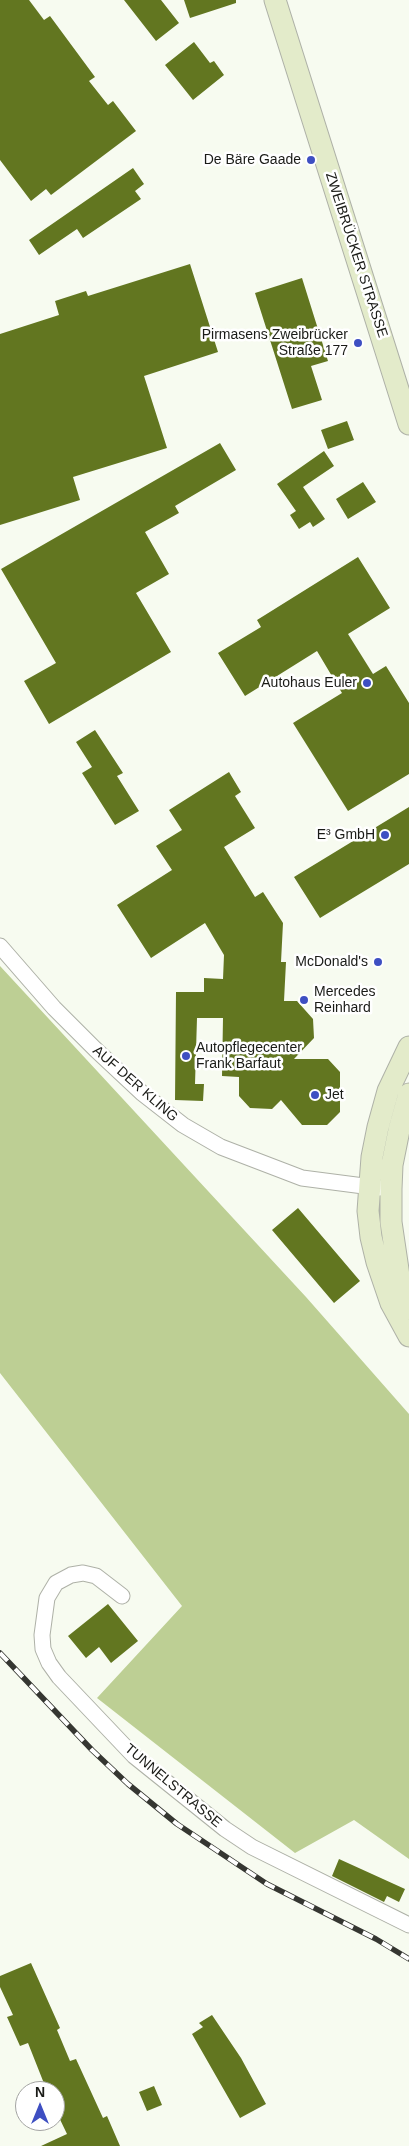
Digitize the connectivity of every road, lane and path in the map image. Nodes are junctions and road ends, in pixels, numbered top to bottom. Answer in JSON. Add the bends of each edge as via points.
{"nodes":[{"id":1,"x":275,"y":0,"type":"edge"},
{"id":2,"x":409,"y":424,"type":"edge"},
{"id":3,"x":0,"y":946,"type":"edge"},
{"id":4,"x":409,"y":1046,"type":"edge"},
{"id":5,"x":409,"y":1094,"type":"edge"},
{"id":6,"x":368,"y":1187,"type":"junction"},
{"id":7,"x":391,"y":1189,"type":"junction"},
{"id":8,"x":409,"y":1335,"type":"edge"},
{"id":9,"x":122,"y":1596,"type":"dead end"},
{"id":10,"x":409,"y":1925,"type":"edge"}],
"edges":[{"from":1,"to":2,"type":"street","name":"ZWEIBRÜCKER STRASSE"},
{"from":3,"to":6,"type":"street","name":"AUF DER KLING","via":[[95,1049],[142,1093],[183,1125],[221,1147],[302,1178]]},
{"from":4,"to":6,"type":"street","via":[[388,1091],[378,1126]]},
{"from":5,"to":7,"type":"street","via":[[392,1165]]},
{"from":6,"to":7,"type":"street","name":"AUF DER KLING"},
{"from":6,"to":8,"type":"street","via":[[371,1237],[377,1262],[391,1303]]},
{"from":7,"to":8,"type":"street","via":[[394,1250]]},
{"from":9,"to":10,"type":"street","name":"TUNNELSTRASSE","via":[[96,1576],[83,1573],[71,1574],[56,1583],[48,1598],[42,1635],[43,1649],[59,1677],[134,1756],[225,1830],[252,1847]]}]}
